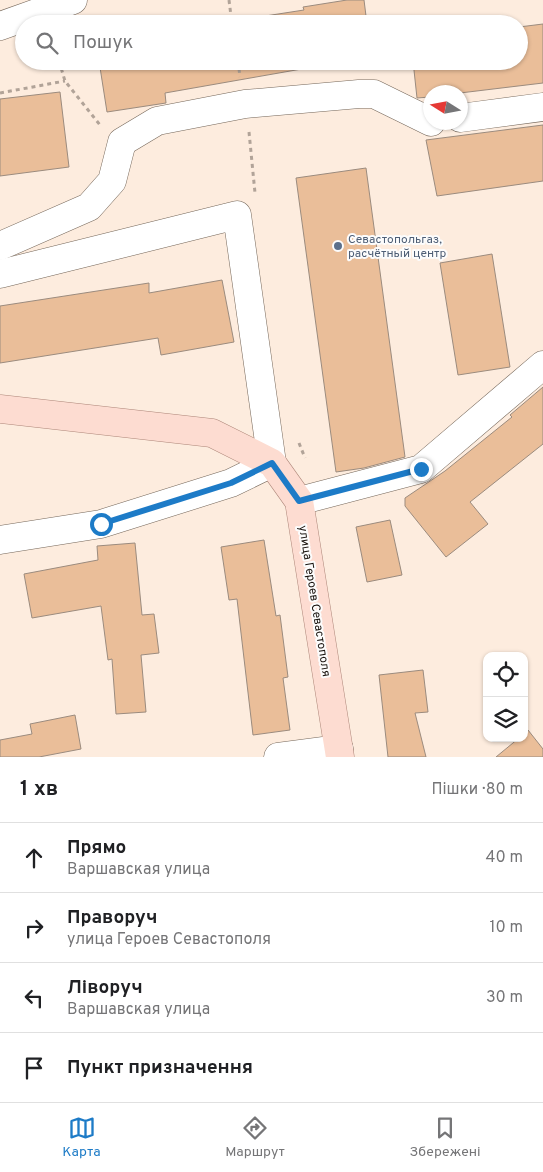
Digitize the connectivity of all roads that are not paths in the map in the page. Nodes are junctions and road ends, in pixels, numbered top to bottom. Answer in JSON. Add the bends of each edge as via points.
{"nodes":[{"id":1,"x":73,"y":0,"type":"edge"},
{"id":2,"x":31,"y":15,"type":"edge"},
{"id":3,"x":15,"y":21,"type":"edge"},
{"id":4,"x":0,"y":26,"type":"edge"},
{"id":5,"x":543,"y":107,"type":"edge"},
{"id":6,"x":468,"y":117,"type":"edge"},
{"id":7,"x":423,"y":118,"type":"edge"},
{"id":8,"x":0,"y":246,"type":"edge"},
{"id":9,"x":0,"y":274,"type":"edge"},
{"id":10,"x":543,"y":365,"type":"edge"},
{"id":11,"x":0,"y":409,"type":"edge"},
{"id":12,"x":272,"y":463,"type":"junction"},
{"id":13,"x":299,"y":501,"type":"junction"},
{"id":14,"x":0,"y":540,"type":"edge"},
{"id":15,"x":339,"y":753,"type":"edge"},
{"id":16,"x":278,"y":757,"type":"edge"}],
"edges":[{"from":1,"to":2,"type":"street"},
{"from":3,"to":4,"type":"street"},
{"from":5,"to":6,"type":"street"},
{"from":7,"to":8,"type":"street","via":[[374,94],[245,104],[157,121],[122,142],[112,181],[89,207]]},
{"from":9,"to":12,"type":"street","via":[[237,215]]},
{"from":10,"to":13,"type":"street","via":[[421,469]]},
{"from":11,"to":12,"type":"main road","name":"улица Героев Севастополя","via":[[212,433]]},
{"from":12,"to":13,"type":"main road","name":"улица Героев Севастополя"},
{"from":12,"to":14,"type":"street","via":[[231,483],[101,524]]},
{"from":13,"to":15,"type":"main road","name":"улица Героев Севастополя"},
{"from":15,"to":16,"type":"street"}]}
